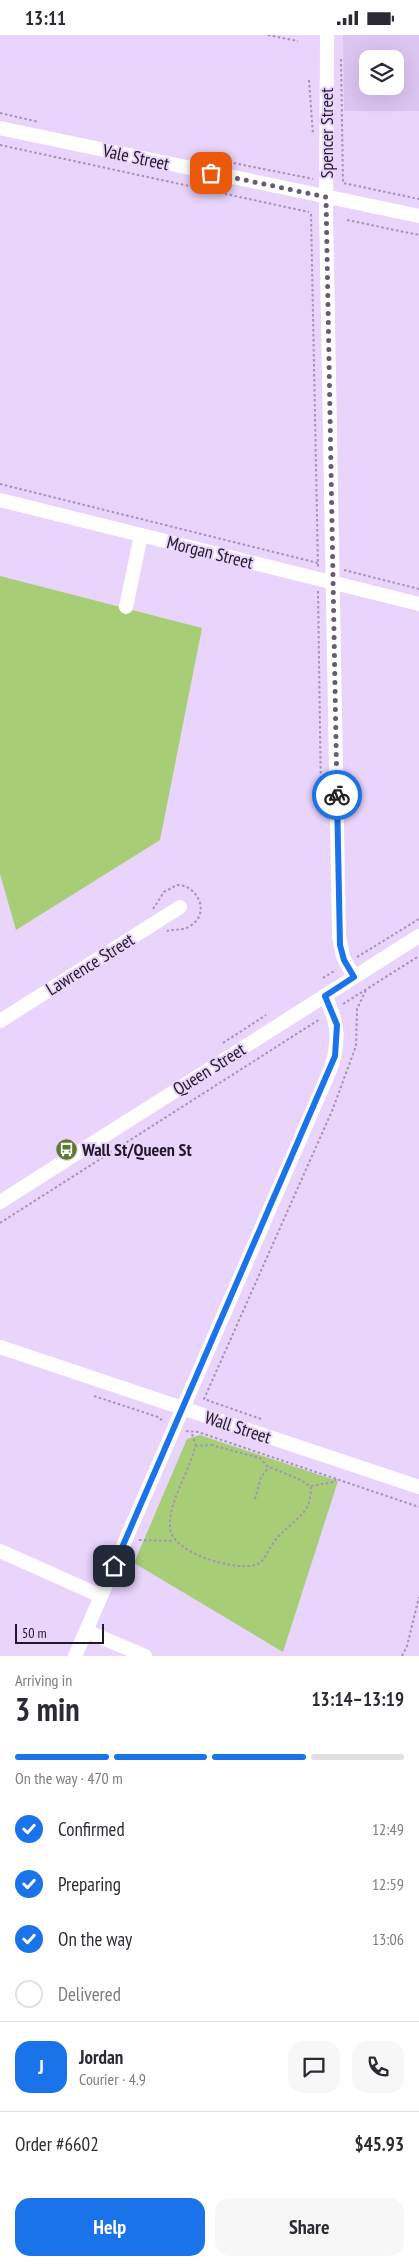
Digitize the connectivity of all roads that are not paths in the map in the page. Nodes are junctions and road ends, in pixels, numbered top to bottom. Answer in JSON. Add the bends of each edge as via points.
{"nodes":[{"id":1,"x":327,"y":35,"type":"edge"},
{"id":2,"x":0,"y":128,"type":"edge"},
{"id":3,"x":326,"y":197,"type":"junction"},
{"id":4,"x":419,"y":216,"type":"edge"},
{"id":5,"x":0,"y":500,"type":"edge"},
{"id":6,"x":141,"y":535,"type":"junction"},
{"id":7,"x":333,"y":583,"type":"junction"},
{"id":8,"x":419,"y":605,"type":"edge"},
{"id":9,"x":126,"y":607,"type":"dead end"},
{"id":10,"x":180,"y":907,"type":"dead end"},
{"id":11,"x":419,"y":936,"type":"edge"},
{"id":12,"x":354,"y":977,"type":"junction"},
{"id":13,"x":325,"y":996,"type":"junction"},
{"id":14,"x":0,"y":1021,"type":"edge"},
{"id":15,"x":0,"y":1202,"type":"edge"},
{"id":16,"x":0,"y":1347,"type":"edge"},
{"id":17,"x":183,"y":1409,"type":"junction"},
{"id":18,"x":419,"y":1487,"type":"edge"},
{"id":19,"x":0,"y":1551,"type":"edge"},
{"id":20,"x":101,"y":1596,"type":"junction"},
{"id":21,"x":86,"y":1631,"type":"junction"},
{"id":22,"x":75,"y":1656,"type":"edge"},
{"id":23,"x":145,"y":1656,"type":"edge"}],
"edges":[{"from":1,"to":3,"type":"street","name":"Spencer Street"},
{"from":2,"to":3,"type":"street","name":"Vale Street"},
{"from":3,"to":4,"type":"street","name":"Vale Street"},
{"from":3,"to":7,"type":"street","name":"Spencer Street"},
{"from":5,"to":6,"type":"street","name":"Morgan Street"},
{"from":6,"to":7,"type":"street","name":"Morgan Street"},
{"from":6,"to":9,"type":"street"},
{"from":7,"to":8,"type":"street","name":"Morgan Street"},
{"from":7,"to":12,"type":"street","name":"Spencer Street","via":[[339,936],[346,964]]},
{"from":10,"to":14,"type":"street","name":"Lawrence Street"},
{"from":11,"to":12,"type":"street","name":"Queen Street"},
{"from":12,"to":13,"type":"street","name":"Queen Street"},
{"from":13,"to":15,"type":"street","name":"Queen Street"},
{"from":13,"to":17,"type":"street","via":[[338,1029],[333,1062]]},
{"from":16,"to":17,"type":"street","name":"Wall Street"},
{"from":17,"to":18,"type":"street","name":"Wall Street"},
{"from":17,"to":20,"type":"street"},
{"from":19,"to":20,"type":"street"},
{"from":20,"to":21,"type":"street"},
{"from":21,"to":22,"type":"street"},
{"from":21,"to":23,"type":"street"}]}
